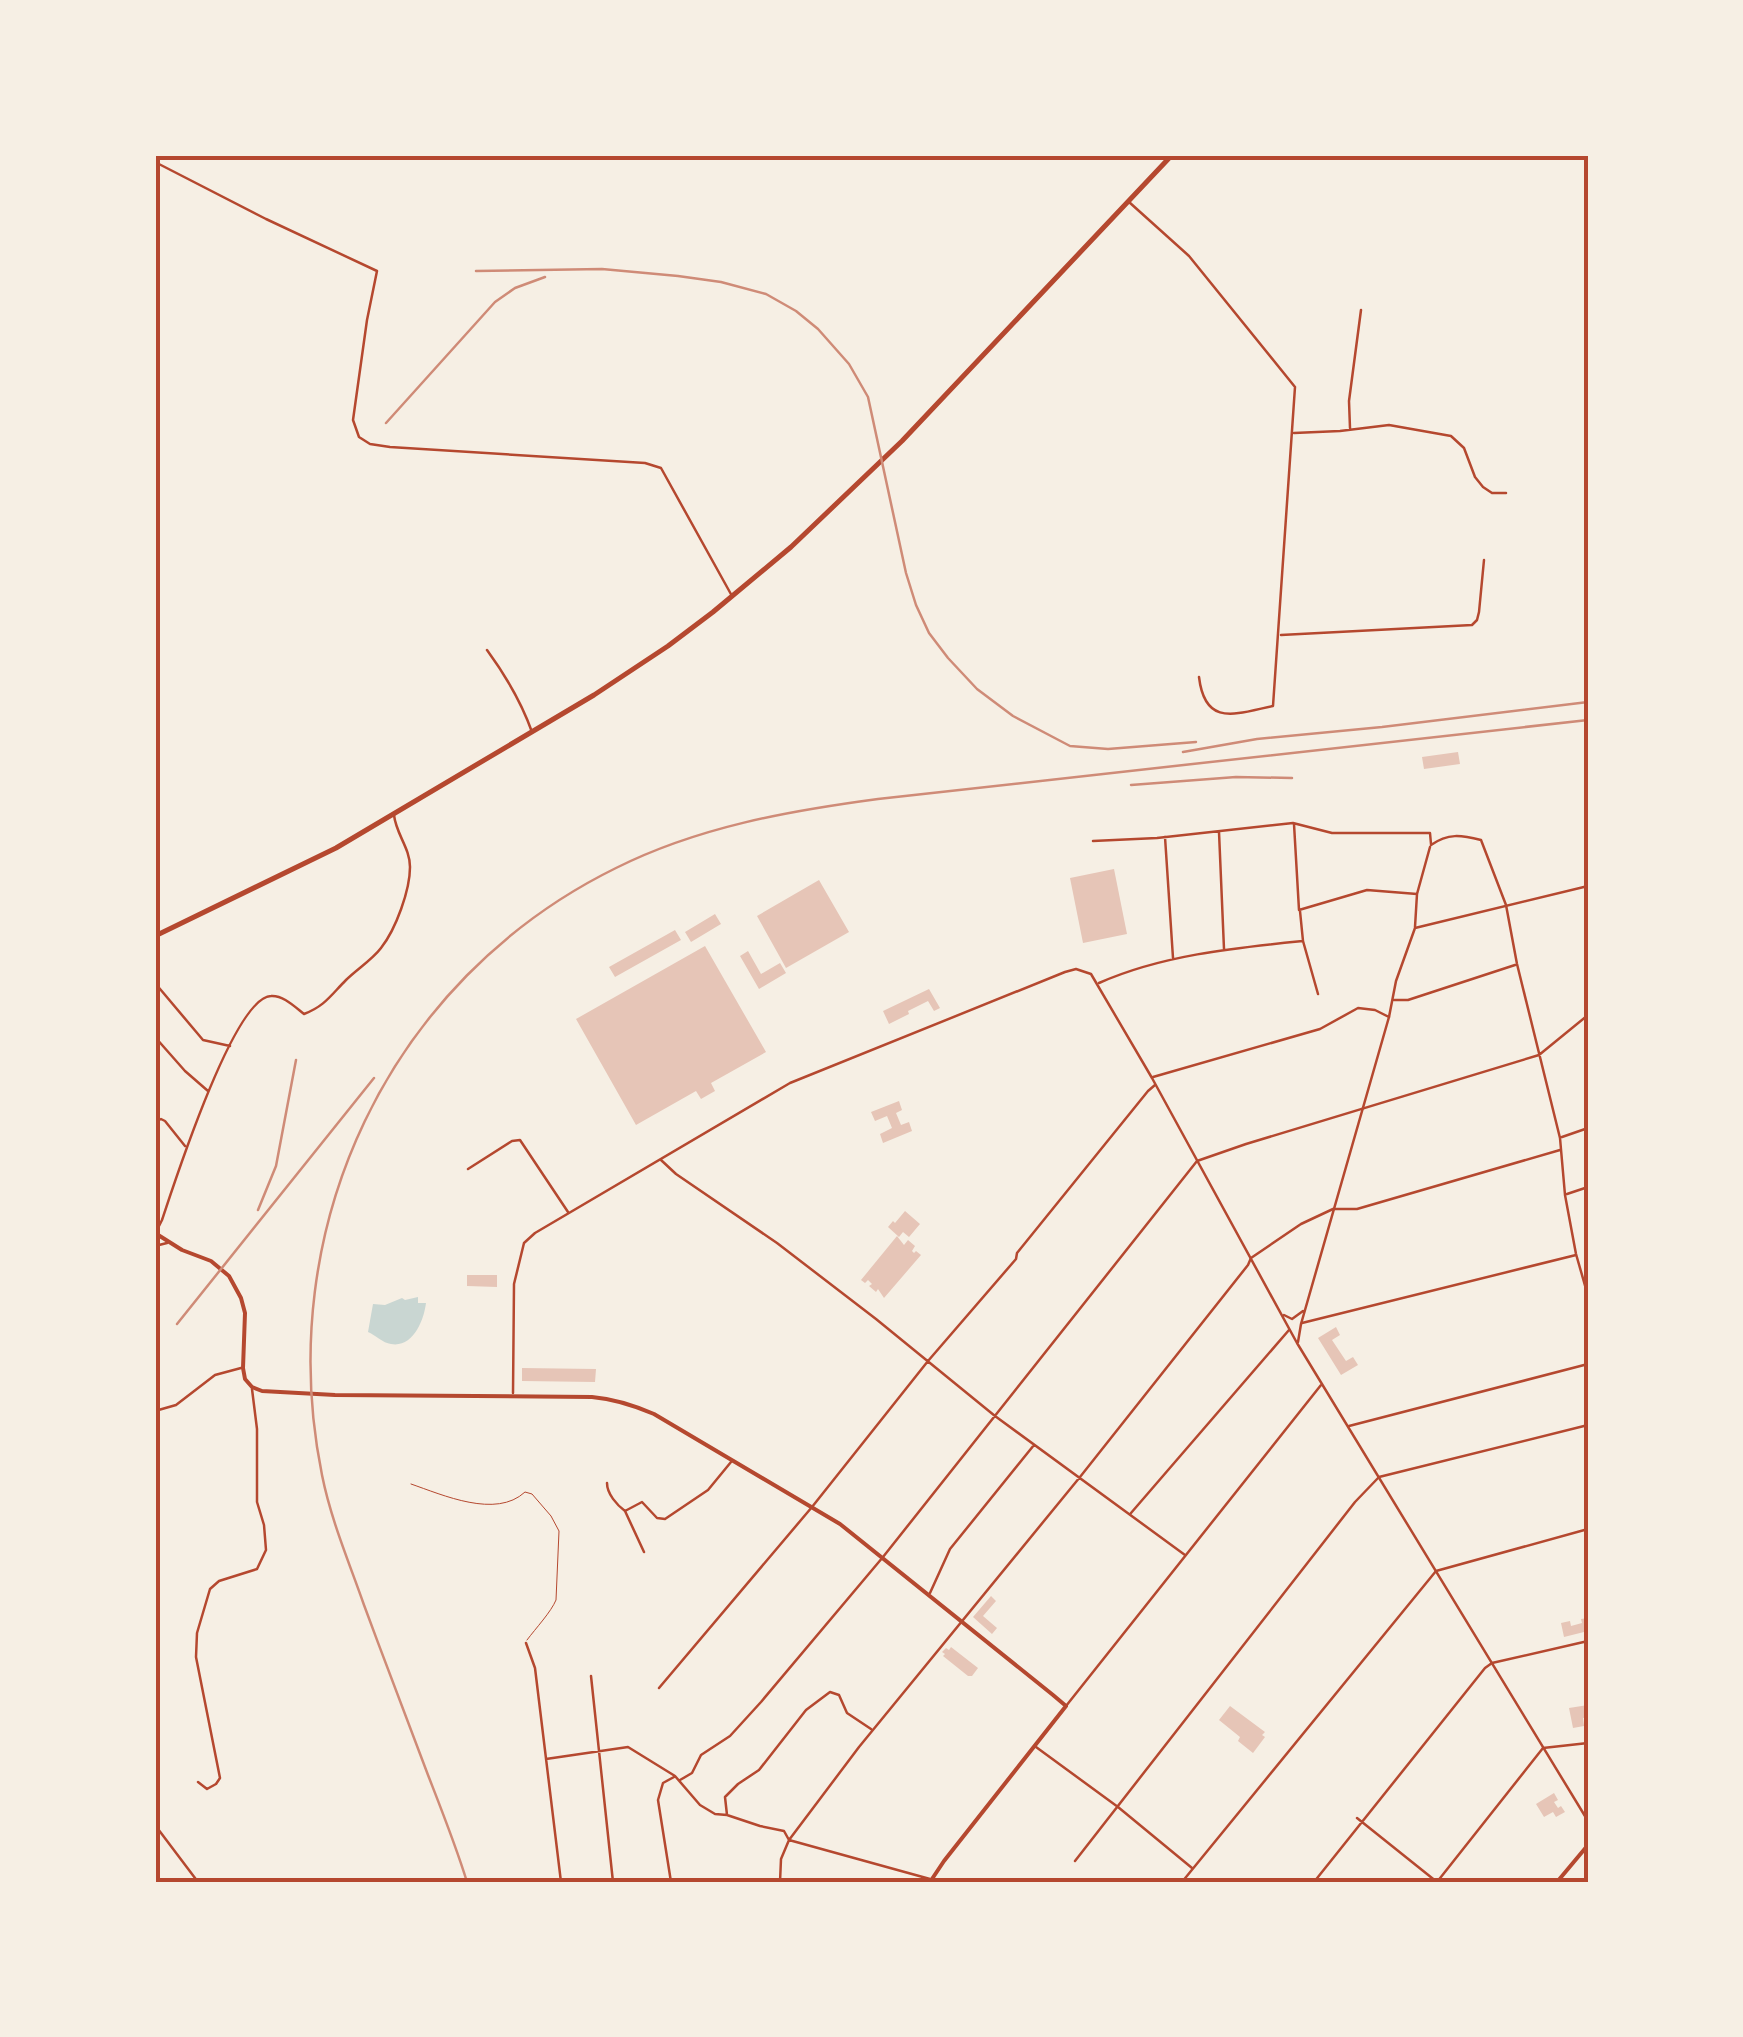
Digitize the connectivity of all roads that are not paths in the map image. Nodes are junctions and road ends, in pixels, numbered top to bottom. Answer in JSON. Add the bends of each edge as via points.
{"nodes":[{"id":1,"x":1172,"y":155,"type":"edge"},
{"id":2,"x":155,"y":162,"type":"edge"},
{"id":3,"x":1128,"y":201,"type":"junction"},
{"id":4,"x":1362,"y":310,"type":"dead end"},
{"id":5,"x":1350,"y":430,"type":"junction"},
{"id":6,"x":1292,"y":433,"type":"junction"},
{"id":7,"x":1506,"y":494,"type":"dead end"},
{"id":8,"x":1484,"y":560,"type":"dead end"},
{"id":9,"x":732,"y":596,"type":"junction"},
{"id":10,"x":1278,"y":635,"type":"junction"},
{"id":11,"x":488,"y":650,"type":"dead end"},
{"id":12,"x":1199,"y":677,"type":"dead end"},
{"id":13,"x":533,"y":733,"type":"junction"},
{"id":14,"x":394,"y":814,"type":"junction"},
{"id":15,"x":1294,"y":822,"type":"junction"},
{"id":16,"x":1219,"y":830,"type":"junction"},
{"id":17,"x":1164,"y":836,"type":"junction"},
{"id":18,"x":1093,"y":841,"type":"dead end"},
{"id":19,"x":1431,"y":845,"type":"junction"},
{"id":20,"x":1587,"y":889,"type":"edge"},
{"id":21,"x":1417,"y":894,"type":"junction"},
{"id":22,"x":1506,"y":905,"type":"junction"},
{"id":23,"x":1300,"y":910,"type":"junction"},
{"id":24,"x":1415,"y":928,"type":"junction"},
{"id":25,"x":155,"y":936,"type":"edge"},
{"id":26,"x":1303,"y":941,"type":"junction"},
{"id":27,"x":1224,"y":950,"type":"junction"},
{"id":28,"x":1172,"y":960,"type":"junction"},
{"id":29,"x":1517,"y":964,"type":"junction"},
{"id":30,"x":155,"y":983,"type":"edge"},
{"id":31,"x":1097,"y":984,"type":"junction"},
{"id":32,"x":1318,"y":994,"type":"dead end"},
{"id":33,"x":1392,"y":1000,"type":"junction"},
{"id":34,"x":1588,"y":1015,"type":"edge"},
{"id":35,"x":1388,"y":1016,"type":"junction"},
{"id":36,"x":155,"y":1036,"type":"edge"},
{"id":37,"x":230,"y":1046,"type":"junction"},
{"id":38,"x":1539,"y":1055,"type":"junction"},
{"id":39,"x":1152,"y":1078,"type":"junction"},
{"id":40,"x":1155,"y":1085,"type":"junction"},
{"id":41,"x":209,"y":1092,"type":"junction"},
{"id":42,"x":1362,"y":1110,"type":"junction"},
{"id":43,"x":155,"y":1122,"type":"edge"},
{"id":44,"x":1588,"y":1128,"type":"edge"},
{"id":45,"x":1560,"y":1138,"type":"junction"},
{"id":46,"x":186,"y":1146,"type":"junction"},
{"id":47,"x":1560,"y":1150,"type":"junction"},
{"id":48,"x":660,"y":1159,"type":"junction"},
{"id":49,"x":1197,"y":1161,"type":"junction"},
{"id":50,"x":468,"y":1169,"type":"dead end"},
{"id":51,"x":1588,"y":1187,"type":"edge"},
{"id":52,"x":1565,"y":1195,"type":"junction"},
{"id":53,"x":1334,"y":1209,"type":"junction"},
{"id":54,"x":568,"y":1213,"type":"junction"},
{"id":55,"x":155,"y":1233,"type":"edge"},
{"id":56,"x":168,"y":1242,"type":"junction"},
{"id":57,"x":155,"y":1246,"type":"edge"},
{"id":58,"x":1576,"y":1254,"type":"junction"},
{"id":59,"x":1250,"y":1258,"type":"junction"},
{"id":60,"x":1588,"y":1296,"type":"edge"},
{"id":61,"x":1305,"y":1309,"type":"junction"},
{"id":62,"x":1283,"y":1315,"type":"junction"},
{"id":63,"x":1301,"y":1324,"type":"junction"},
{"id":64,"x":1290,"y":1329,"type":"junction"},
{"id":65,"x":1298,"y":1343,"type":"junction"},
{"id":66,"x":928,"y":1361,"type":"junction"},
{"id":67,"x":1588,"y":1364,"type":"edge"},
{"id":68,"x":243,"y":1368,"type":"junction"},
{"id":69,"x":1323,"y":1384,"type":"junction"},
{"id":70,"x":252,"y":1387,"type":"junction"},
{"id":71,"x":513,"y":1397,"type":"junction"},
{"id":72,"x":155,"y":1411,"type":"edge"},
{"id":73,"x":995,"y":1416,"type":"junction"},
{"id":74,"x":1348,"y":1426,"type":"junction"},
{"id":75,"x":1588,"y":1426,"type":"edge"},
{"id":76,"x":1036,"y":1444,"type":"junction"},
{"id":77,"x":732,"y":1460,"type":"junction"},
{"id":78,"x":1080,"y":1477,"type":"junction"},
{"id":79,"x":1379,"y":1477,"type":"junction"},
{"id":80,"x":607,"y":1483,"type":"dead end"},
{"id":81,"x":411,"y":1484,"type":"dead end"},
{"id":82,"x":812,"y":1507,"type":"junction"},
{"id":83,"x":626,"y":1511,"type":"junction"},
{"id":84,"x":1130,"y":1515,"type":"junction"},
{"id":85,"x":1588,"y":1529,"type":"edge"},
{"id":86,"x":644,"y":1552,"type":"dead end"},
{"id":87,"x":882,"y":1556,"type":"junction"},
{"id":88,"x":1185,"y":1556,"type":"junction"},
{"id":89,"x":1436,"y":1571,"type":"junction"},
{"id":90,"x":929,"y":1595,"type":"junction"},
{"id":91,"x":961,"y":1621,"type":"junction"},
{"id":92,"x":1588,"y":1641,"type":"edge"},
{"id":93,"x":526,"y":1643,"type":"joint"},
{"id":94,"x":1492,"y":1664,"type":"junction"},
{"id":95,"x":591,"y":1676,"type":"dead end"},
{"id":96,"x":660,"y":1688,"type":"dead end"},
{"id":97,"x":1066,"y":1706,"type":"junction"},
{"id":98,"x":872,"y":1730,"type":"junction"},
{"id":99,"x":1588,"y":1743,"type":"edge"},
{"id":100,"x":1035,"y":1746,"type":"junction"},
{"id":101,"x":1543,"y":1748,"type":"junction"},
{"id":102,"x":599,"y":1752,"type":"junction"},
{"id":103,"x":546,"y":1758,"type":"junction"},
{"id":104,"x":678,"y":1778,"type":"junction"},
{"id":105,"x":198,"y":1782,"type":"dead end"},
{"id":106,"x":1118,"y":1807,"type":"junction"},
{"id":107,"x":728,"y":1815,"type":"junction"},
{"id":108,"x":1359,"y":1820,"type":"junction"},
{"id":109,"x":1588,"y":1821,"type":"edge"},
{"id":110,"x":155,"y":1824,"type":"edge"},
{"id":111,"x":788,"y":1840,"type":"junction"},
{"id":112,"x":1588,"y":1845,"type":"edge"},
{"id":113,"x":1076,"y":1861,"type":"dead end"},
{"id":114,"x":1193,"y":1869,"type":"junction"},
{"id":115,"x":931,"y":1881,"type":"edge"},
{"id":116,"x":198,"y":1882,"type":"edge"},
{"id":117,"x":562,"y":1882,"type":"edge"},
{"id":118,"x":613,"y":1882,"type":"edge"},
{"id":119,"x":671,"y":1882,"type":"edge"},
{"id":120,"x":780,"y":1882,"type":"edge"},
{"id":121,"x":940,"y":1882,"type":"edge"},
{"id":122,"x":1182,"y":1882,"type":"edge"},
{"id":123,"x":1314,"y":1882,"type":"edge"},
{"id":124,"x":1437,"y":1882,"type":"edge"},
{"id":125,"x":1558,"y":1882,"type":"edge"}],
"edges":[{"from":1,"to":3,"type":"main road"},
{"from":2,"to":9,"type":"street","via":[[377,271],[354,420],[359,436],[390,447],[661,468]]},
{"from":3,"to":6,"type":"street","via":[[1190,256],[1295,387]]},
{"from":3,"to":9,"type":"main road","via":[[902,442]]},
{"from":4,"to":5,"type":"street"},
{"from":5,"to":6,"type":"street"},
{"from":5,"to":7,"type":"street","via":[[1389,425],[1451,436],[1484,487]]},
{"from":6,"to":10,"type":"street"},
{"from":8,"to":10,"type":"street","via":[[1472,624]]},
{"from":9,"to":13,"type":"main road"},
{"from":10,"to":12,"type":"street","via":[[1273,706],[1215,713],[1201,696]]},
{"from":11,"to":13,"type":"street"},
{"from":13,"to":14,"type":"main road"},
{"from":14,"to":25,"type":"main road"},
{"from":14,"to":37,"type":"street","via":[[410,882],[382,948],[319,1008],[304,1014],[282,998],[256,1002]]},
{"from":15,"to":16,"type":"street"},
{"from":15,"to":19,"type":"street","via":[[1332,833],[1430,832]]},
{"from":15,"to":23,"type":"street"},
{"from":16,"to":17,"type":"street"},
{"from":16,"to":27,"type":"street"},
{"from":17,"to":18,"type":"street"},
{"from":17,"to":28,"type":"street"},
{"from":19,"to":21,"type":"street"},
{"from":19,"to":22,"type":"street","via":[[1445,836],[1481,840]]},
{"from":20,"to":22,"type":"street"},
{"from":21,"to":23,"type":"street","via":[[1367,890]]},
{"from":21,"to":24,"type":"street"},
{"from":22,"to":24,"type":"street"},
{"from":22,"to":29,"type":"street"},
{"from":23,"to":26,"type":"street"},
{"from":24,"to":33,"type":"street"},
{"from":26,"to":27,"type":"street"},
{"from":26,"to":32,"type":"street"},
{"from":27,"to":28,"type":"street"},
{"from":28,"to":31,"type":"street"},
{"from":29,"to":33,"type":"street"},
{"from":29,"to":38,"type":"street"},
{"from":30,"to":37,"type":"street","via":[[203,1040]]},
{"from":31,"to":39,"type":"street"},
{"from":31,"to":48,"type":"street","via":[[1085,970],[1064,972],[790,1083]]},
{"from":33,"to":35,"type":"street"},
{"from":34,"to":38,"type":"street"},
{"from":35,"to":39,"type":"street","via":[[1358,1008],[1320,1029]]},
{"from":35,"to":42,"type":"street"},
{"from":36,"to":41,"type":"street"},
{"from":37,"to":41,"type":"street"},
{"from":38,"to":42,"type":"street"},
{"from":38,"to":45,"type":"street"},
{"from":39,"to":40,"type":"street"},
{"from":40,"to":49,"type":"street"},
{"from":40,"to":66,"type":"street"},
{"from":41,"to":46,"type":"street"},
{"from":42,"to":49,"type":"street"},
{"from":42,"to":53,"type":"street"},
{"from":43,"to":46,"type":"street","via":[[165,1120]]},
{"from":44,"to":45,"type":"street"},
{"from":45,"to":47,"type":"street"},
{"from":46,"to":55,"type":"street"},
{"from":47,"to":52,"type":"street"},
{"from":47,"to":53,"type":"street","via":[[1356,1209]]},
{"from":48,"to":54,"type":"street"},
{"from":48,"to":66,"type":"street"},
{"from":49,"to":59,"type":"street"},
{"from":49,"to":73,"type":"street"},
{"from":50,"to":54,"type":"street","via":[[520,1140]]},
{"from":51,"to":52,"type":"street"},
{"from":52,"to":58,"type":"street"},
{"from":53,"to":59,"type":"street"},
{"from":53,"to":61,"type":"street"},
{"from":54,"to":71,"type":"street","via":[[535,1233],[520,1254]]},
{"from":55,"to":56,"type":"main road"},
{"from":56,"to":57,"type":"street"},
{"from":56,"to":68,"type":"main road","via":[[211,1261],[233,1282],[245,1313]]},
{"from":58,"to":60,"type":"street"},
{"from":58,"to":63,"type":"street"},
{"from":59,"to":62,"type":"street"},
{"from":59,"to":78,"type":"street"},
{"from":61,"to":62,"type":"street","via":[[1298,1317]]},
{"from":61,"to":63,"type":"street"},
{"from":62,"to":64,"type":"street"},
{"from":63,"to":65,"type":"street"},
{"from":64,"to":65,"type":"street"},
{"from":64,"to":84,"type":"street"},
{"from":65,"to":69,"type":"street"},
{"from":66,"to":73,"type":"street"},
{"from":66,"to":82,"type":"street"},
{"from":67,"to":74,"type":"street"},
{"from":68,"to":70,"type":"main road"},
{"from":68,"to":72,"type":"street","via":[[215,1375],[176,1405]]},
{"from":69,"to":74,"type":"street"},
{"from":69,"to":88,"type":"street"},
{"from":70,"to":71,"type":"main road","via":[[273,1393]]},
{"from":70,"to":105,"type":"street","via":[[266,1550],[257,1570],[210,1589],[197,1633],[220,1778],[207,1790]]},
{"from":71,"to":77,"type":"main road","via":[[624,1402]]},
{"from":73,"to":76,"type":"street"},
{"from":73,"to":87,"type":"street"},
{"from":74,"to":79,"type":"street"},
{"from":75,"to":79,"type":"street"},
{"from":76,"to":78,"type":"street"},
{"from":76,"to":90,"type":"street","via":[[950,1549]]},
{"from":77,"to":82,"type":"main road"},
{"from":77,"to":83,"type":"street","via":[[708,1490],[665,1519],[642,1502]]},
{"from":78,"to":84,"type":"street"},
{"from":78,"to":91,"type":"street"},
{"from":79,"to":89,"type":"street"},
{"from":79,"to":106,"type":"street"},
{"from":80,"to":83,"type":"street"},
{"from":81,"to":93,"type":"lane","via":[[490,1506],[525,1492],[551,1516],[559,1531],[556,1600]]},
{"from":82,"to":87,"type":"main road"},
{"from":82,"to":96,"type":"street"},
{"from":83,"to":86,"type":"street"},
{"from":84,"to":88,"type":"street"},
{"from":85,"to":89,"type":"street"},
{"from":87,"to":90,"type":"main road"},
{"from":87,"to":104,"type":"street","via":[[762,1702]]},
{"from":88,"to":97,"type":"street"},
{"from":89,"to":94,"type":"street"},
{"from":89,"to":114,"type":"street"},
{"from":90,"to":91,"type":"main road"},
{"from":91,"to":97,"type":"main road"},
{"from":91,"to":98,"type":"street"},
{"from":92,"to":94,"type":"street"},
{"from":93,"to":103,"type":"street"},
{"from":94,"to":101,"type":"street"},
{"from":94,"to":108,"type":"street"},
{"from":95,"to":102,"type":"street"},
{"from":97,"to":100,"type":"main road"},
{"from":98,"to":107,"type":"street","via":[[847,1713],[839,1694],[823,1696],[759,1770],[725,1797]]},
{"from":98,"to":111,"type":"street"},
{"from":99,"to":101,"type":"street"},
{"from":100,"to":106,"type":"street"},
{"from":100,"to":115,"type":"main road"},
{"from":101,"to":109,"type":"street"},
{"from":101,"to":124,"type":"street"},
{"from":102,"to":103,"type":"street"},
{"from":102,"to":104,"type":"street","via":[[628,1747]]},
{"from":102,"to":118,"type":"street"},
{"from":103,"to":117,"type":"street"},
{"from":104,"to":107,"type":"street","via":[[700,1805]]},
{"from":104,"to":119,"type":"street","via":[[662,1784],[658,1800]]},
{"from":106,"to":113,"type":"street"},
{"from":106,"to":114,"type":"street"},
{"from":107,"to":111,"type":"street","via":[[784,1831]]},
{"from":108,"to":123,"type":"street"},
{"from":108,"to":124,"type":"street"},
{"from":110,"to":116,"type":"street"},
{"from":111,"to":115,"type":"street"},
{"from":111,"to":120,"type":"street"},
{"from":112,"to":125,"type":"main road"},
{"from":114,"to":122,"type":"street"},
{"from":115,"to":121,"type":"main road"}]}
